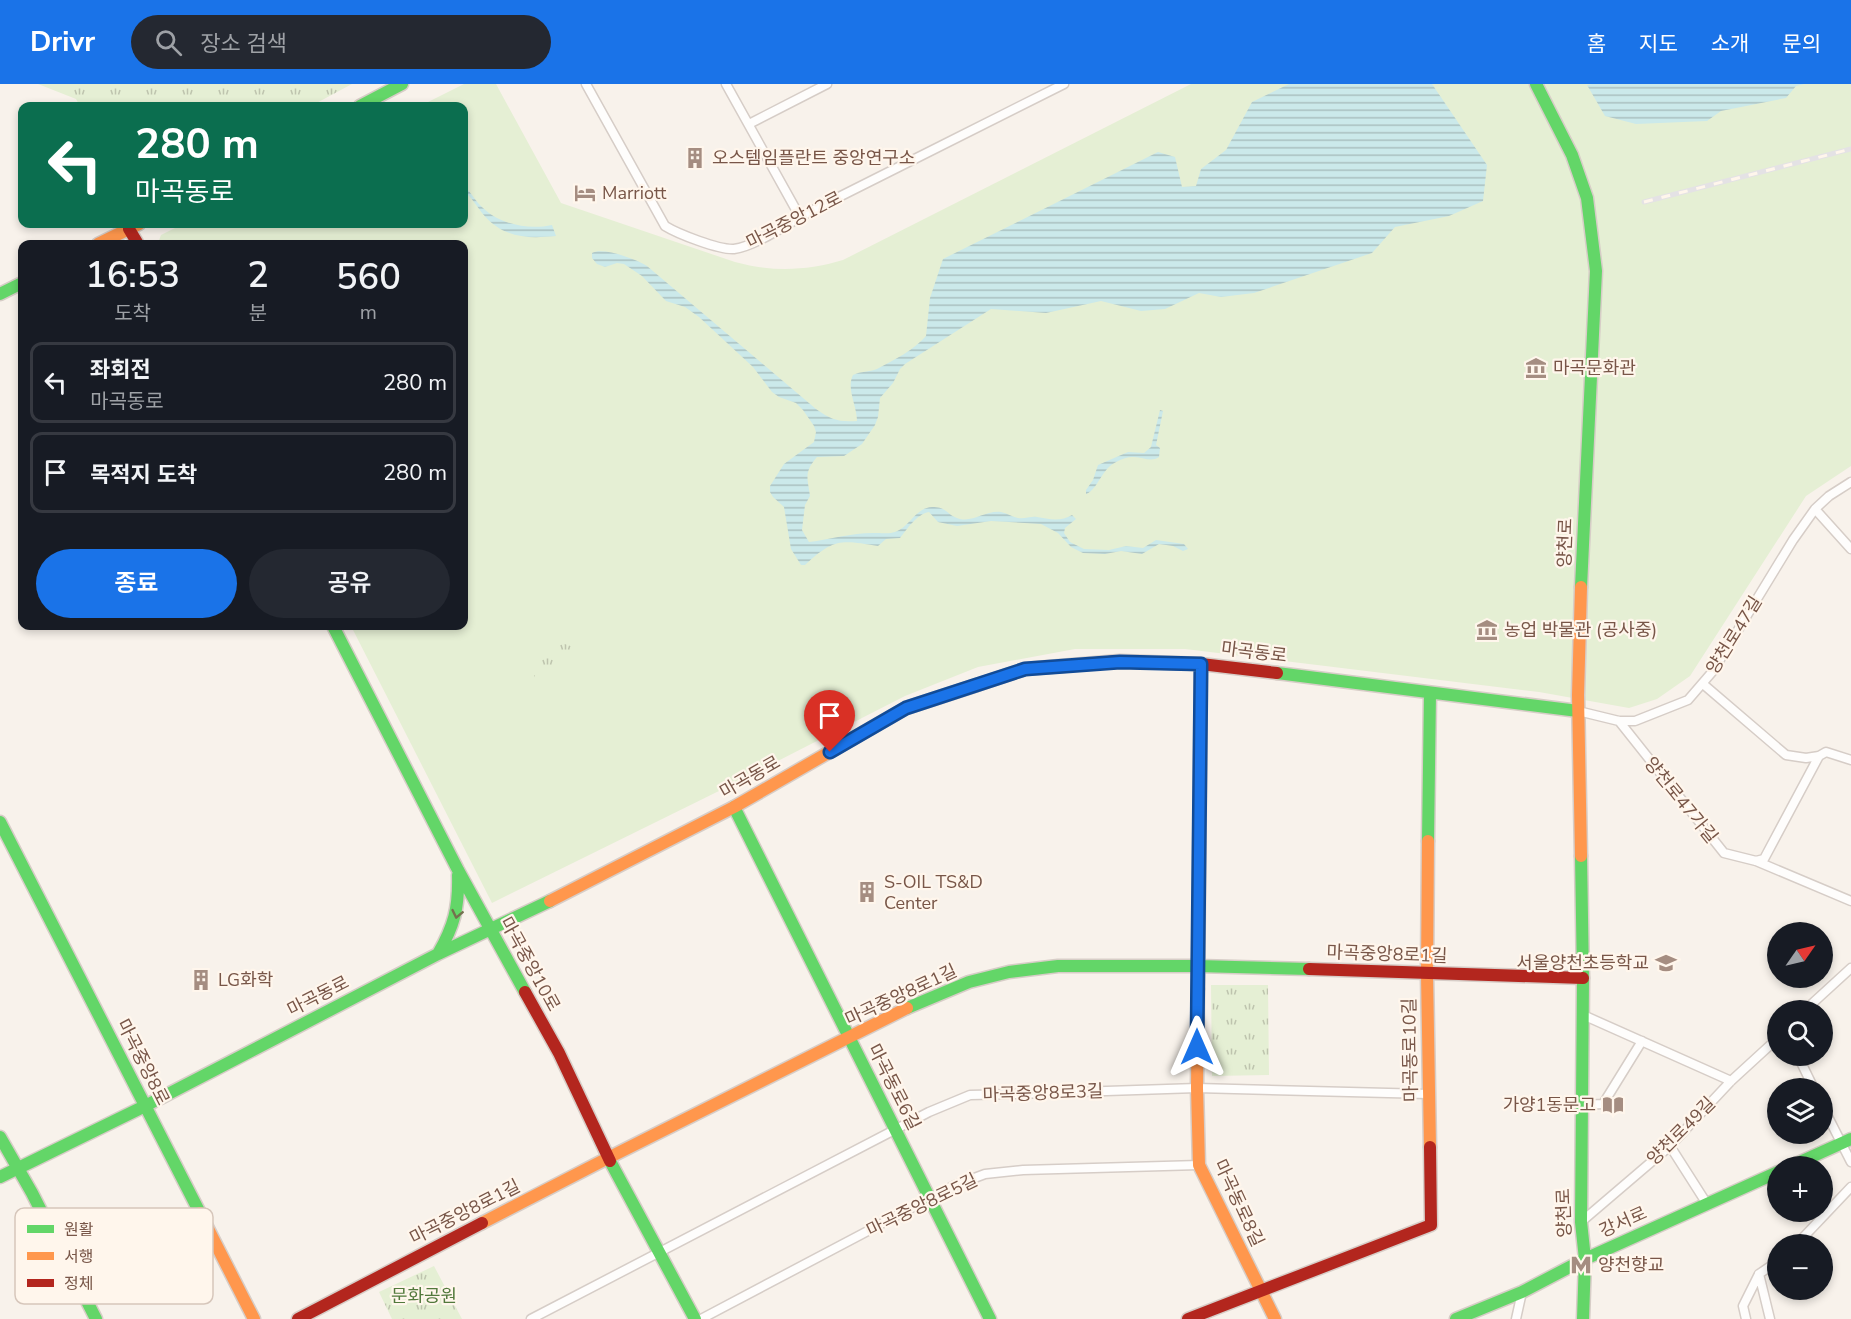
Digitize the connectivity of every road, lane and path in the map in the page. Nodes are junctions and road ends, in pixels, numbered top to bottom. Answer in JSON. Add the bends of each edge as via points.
{"nodes":[{"id":1,"x":402,"y":84,"type":"edge"},
{"id":2,"x":586,"y":84,"type":"edge"},
{"id":3,"x":726,"y":84,"type":"edge"},
{"id":4,"x":827,"y":84,"type":"edge"},
{"id":5,"x":1064,"y":84,"type":"edge"},
{"id":6,"x":1536,"y":84,"type":"edge"},
{"id":7,"x":368,"y":102,"type":"edge"},
{"id":8,"x":749,"y":124,"type":"junction"},
{"id":9,"x":800,"y":217,"type":"junction"},
{"id":10,"x":130,"y":228,"type":"edge"},
{"id":11,"x":106,"y":240,"type":"edge"},
{"id":12,"x":18,"y":285,"type":"edge"},
{"id":13,"x":0,"y":294,"type":"edge"},
{"id":14,"x":1851,"y":482,"type":"edge"},
{"id":15,"x":1815,"y":509,"type":"junction"},
{"id":16,"x":1851,"y":549,"type":"edge"},
{"id":17,"x":335,"y":630,"type":"edge"},
{"id":18,"x":1201,"y":664,"type":"junction"},
{"id":19,"x":1703,"y":684,"type":"junction"},
{"id":20,"x":1430,"y":693,"type":"junction"},
{"id":21,"x":1578,"y":711,"type":"junction"},
{"id":22,"x":1619,"y":721,"type":"junction"},
{"id":23,"x":1819,"y":756,"type":"junction"},
{"id":24,"x":1851,"y":760,"type":"edge"},
{"id":25,"x":734,"y":807,"type":"junction"},
{"id":26,"x":0,"y":822,"type":"edge"},
{"id":27,"x":1756,"y":861,"type":"junction"},
{"id":28,"x":458,"y":870,"type":"junction"},
{"id":29,"x":1851,"y":901,"type":"edge"},
{"id":30,"x":491,"y":930,"type":"junction"},
{"id":31,"x":438,"y":954,"type":"junction"},
{"id":32,"x":1198,"y":966,"type":"junction"},
{"id":33,"x":1851,"y":968,"type":"edge"},
{"id":34,"x":1427,"y":974,"type":"junction"},
{"id":35,"x":1583,"y":978,"type":"junction"},
{"id":36,"x":1816,"y":1000,"type":"edge"},
{"id":37,"x":1583,"y":1015,"type":"junction"},
{"id":38,"x":850,"y":1038,"type":"junction"},
{"id":39,"x":1642,"y":1041,"type":"junction"},
{"id":40,"x":1767,"y":1048,"type":"edge"},
{"id":41,"x":1731,"y":1080,"type":"junction"},
{"id":42,"x":1197,"y":1088,"type":"junction"},
{"id":43,"x":1428,"y":1094,"type":"junction"},
{"id":44,"x":1582,"y":1105,"type":"junction"},
{"id":45,"x":145,"y":1106,"type":"junction"},
{"id":46,"x":1833,"y":1122,"type":"edge"},
{"id":47,"x":895,"y":1130,"type":"junction"},
{"id":48,"x":0,"y":1137,"type":"edge"},
{"id":49,"x":1846,"y":1141,"type":"edge"},
{"id":50,"x":1670,"y":1146,"type":"junction"},
{"id":51,"x":1813,"y":1156,"type":"edge"},
{"id":52,"x":608,"y":1158,"type":"junction"},
{"id":53,"x":1851,"y":1162,"type":"edge"},
{"id":54,"x":1199,"y":1165,"type":"junction"},
{"id":55,"x":17,"y":1168,"type":"junction"},
{"id":56,"x":0,"y":1177,"type":"edge"},
{"id":57,"x":1767,"y":1177,"type":"edge"},
{"id":58,"x":1851,"y":1186,"type":"edge"},
{"id":59,"x":930,"y":1198,"type":"junction"},
{"id":60,"x":1707,"y":1204,"type":"junction"},
{"id":61,"x":38,"y":1208,"type":"edge"},
{"id":62,"x":197,"y":1208,"type":"edge"},
{"id":63,"x":1581,"y":1222,"type":"junction"},
{"id":64,"x":1806,"y":1234,"type":"edge"},
{"id":65,"x":213,"y":1239,"type":"edge"},
{"id":66,"x":659,"y":1252,"type":"junction"},
{"id":67,"x":1585,"y":1259,"type":"junction"},
{"id":68,"x":1767,"y":1269,"type":"edge"},
{"id":69,"x":1759,"y":1274,"type":"junction"},
{"id":70,"x":1262,"y":1292,"type":"junction"},
{"id":71,"x":1522,"y":1292,"type":"junction"},
{"id":72,"x":88,"y":1304,"type":"edge"},
{"id":73,"x":96,"y":1319,"type":"edge"},
{"id":74,"x":254,"y":1319,"type":"edge"},
{"id":75,"x":298,"y":1319,"type":"edge"},
{"id":76,"x":531,"y":1319,"type":"edge"},
{"id":77,"x":695,"y":1319,"type":"edge"},
{"id":78,"x":701,"y":1319,"type":"edge"},
{"id":79,"x":990,"y":1319,"type":"edge"},
{"id":80,"x":1188,"y":1319,"type":"edge"},
{"id":81,"x":1275,"y":1319,"type":"edge"},
{"id":82,"x":1456,"y":1319,"type":"edge"},
{"id":83,"x":1516,"y":1319,"type":"edge"},
{"id":84,"x":1583,"y":1319,"type":"edge"},
{"id":85,"x":1746,"y":1319,"type":"edge"},
{"id":86,"x":1770,"y":1319,"type":"edge"}],
"edges":[{"from":1,"to":7,"type":"street"},
{"from":2,"to":9,"type":"street","name":"마곡중앙12로","via":[[665,226],[730,249],[752,243]]},
{"from":3,"to":8,"type":"street"},
{"from":4,"to":8,"type":"street"},
{"from":5,"to":9,"type":"street","name":"마곡중앙12로"},
{"from":6,"to":21,"type":"street","name":"양천로","via":[[1572,155],[1587,198],[1596,271]]},
{"from":8,"to":9,"type":"street"},
{"from":10,"to":11,"type":"street"},
{"from":12,"to":13,"type":"street"},
{"from":14,"to":15,"type":"street","name":"양천로47길"},
{"from":15,"to":16,"type":"street"},
{"from":15,"to":19,"type":"street","name":"양천로47길"},
{"from":17,"to":28,"type":"street","name":"마곡중앙10로"},
{"from":18,"to":20,"type":"street","name":"마곡동로"},
{"from":18,"to":25,"type":"street","name":"마곡동로","via":[[1120,662],[1025,669],[996,677],[906,708]]},
{"from":18,"to":32,"type":"street","name":"마곡동로8길"},
{"from":19,"to":22,"type":"street","name":"양천로47길","via":[[1688,700],[1635,721]]},
{"from":19,"to":23,"type":"street","via":[[1786,755]]},
{"from":20,"to":21,"type":"street","name":"마곡동로"},
{"from":20,"to":34,"type":"street","name":"마곡동로10길"},
{"from":21,"to":22,"type":"street","name":"양천로47길"},
{"from":21,"to":35,"type":"street","name":"양천로"},
{"from":22,"to":27,"type":"street","name":"양천로47가길","via":[[1724,852]]},
{"from":23,"to":24,"type":"street","via":[[1826,752]]},
{"from":23,"to":27,"type":"street","via":[[1764,859]]},
{"from":25,"to":30,"type":"street","name":"마곡동로"},
{"from":25,"to":38,"type":"street","name":"마곡동로6길"},
{"from":26,"to":45,"type":"street","name":"마곡중앙8로"},
{"from":27,"to":29,"type":"street","name":"양천로47가길"},
{"from":28,"to":30,"type":"street","name":"마곡중앙10로"},
{"from":28,"to":31,"type":"street","one_way":true,"via":[[456,921]]},
{"from":30,"to":31,"type":"street","name":"마곡동로"},
{"from":30,"to":52,"type":"street","name":"마곡중앙10로","via":[[558,1053]]},
{"from":31,"to":45,"type":"street","name":"마곡동로"},
{"from":32,"to":34,"type":"street","name":"마곡중앙8로1길"},
{"from":32,"to":38,"type":"street","name":"마곡중앙8로1길","via":[[1058,966],[1009,972],[969,982],[922,1001]]},
{"from":32,"to":42,"type":"street","name":"마곡동로8길"},
{"from":33,"to":36,"type":"street"},
{"from":34,"to":35,"type":"street","name":"마곡중앙8로1길"},
{"from":34,"to":43,"type":"street","name":"마곡동로10길"},
{"from":35,"to":37,"type":"street","name":"양천로"},
{"from":37,"to":39,"type":"street"},
{"from":37,"to":44,"type":"street","name":"양천로"},
{"from":38,"to":47,"type":"street","name":"마곡동로6길"},
{"from":38,"to":52,"type":"street","name":"마곡중앙8로1길"},
{"from":39,"to":41,"type":"street"},
{"from":39,"to":44,"type":"street","via":[[1603,1104]]},
{"from":40,"to":41,"type":"street","name":"양천로49길"},
{"from":41,"to":50,"type":"street","name":"양천로49길"},
{"from":42,"to":43,"type":"street","name":"마곡중앙8로3길"},
{"from":42,"to":47,"type":"street","name":"마곡중앙8로3길","via":[[970,1095]]},
{"from":42,"to":54,"type":"street","name":"마곡동로8길"},
{"from":43,"to":70,"type":"street","name":"마곡동로10길","via":[[1431,1225]]},
{"from":44,"to":63,"type":"street","name":"양천로"},
{"from":45,"to":55,"type":"street","name":"마곡동로"},
{"from":45,"to":62,"type":"street","name":"마곡중앙8로"},
{"from":46,"to":49,"type":"street"},
{"from":47,"to":59,"type":"street","name":"마곡동로6길"},
{"from":47,"to":66,"type":"street","name":"마곡중앙8로3길"},
{"from":48,"to":55,"type":"street"},
{"from":49,"to":51,"type":"street"},
{"from":49,"to":53,"type":"street"},
{"from":50,"to":60,"type":"street"},
{"from":50,"to":63,"type":"street","name":"양천로49길"},
{"from":52,"to":66,"type":"street","name":"마곡중앙10로"},
{"from":52,"to":75,"type":"street","name":"마곡중앙8로1길"},
{"from":54,"to":59,"type":"street","name":"마곡중앙8로5길","via":[[985,1174]]},
{"from":54,"to":70,"type":"street","name":"마곡동로8길"},
{"from":55,"to":56,"type":"street","name":"마곡동로"},
{"from":55,"to":61,"type":"street"},
{"from":57,"to":60,"type":"street","name":"강서로"},
{"from":58,"to":64,"type":"street"},
{"from":59,"to":78,"type":"street","name":"마곡중앙8로5길"},
{"from":59,"to":79,"type":"street","name":"마곡동로6길"},
{"from":60,"to":67,"type":"street","name":"강서로"},
{"from":63,"to":67,"type":"street","name":"양천로"},
{"from":65,"to":74,"type":"street","name":"마곡중앙8로"},
{"from":66,"to":76,"type":"street","name":"마곡중앙8로3길"},
{"from":66,"to":77,"type":"street","name":"마곡중앙10로"},
{"from":67,"to":71,"type":"street","name":"강서로"},
{"from":67,"to":84,"type":"street","name":"양천로"},
{"from":68,"to":69,"type":"street"},
{"from":69,"to":85,"type":"street","via":[[1743,1306]]},
{"from":69,"to":86,"type":"street"},
{"from":70,"to":80,"type":"street"},
{"from":70,"to":81,"type":"street","name":"마곡동로8길"},
{"from":71,"to":82,"type":"street","name":"강서로"},
{"from":71,"to":83,"type":"street"},
{"from":72,"to":73,"type":"street"}]}
